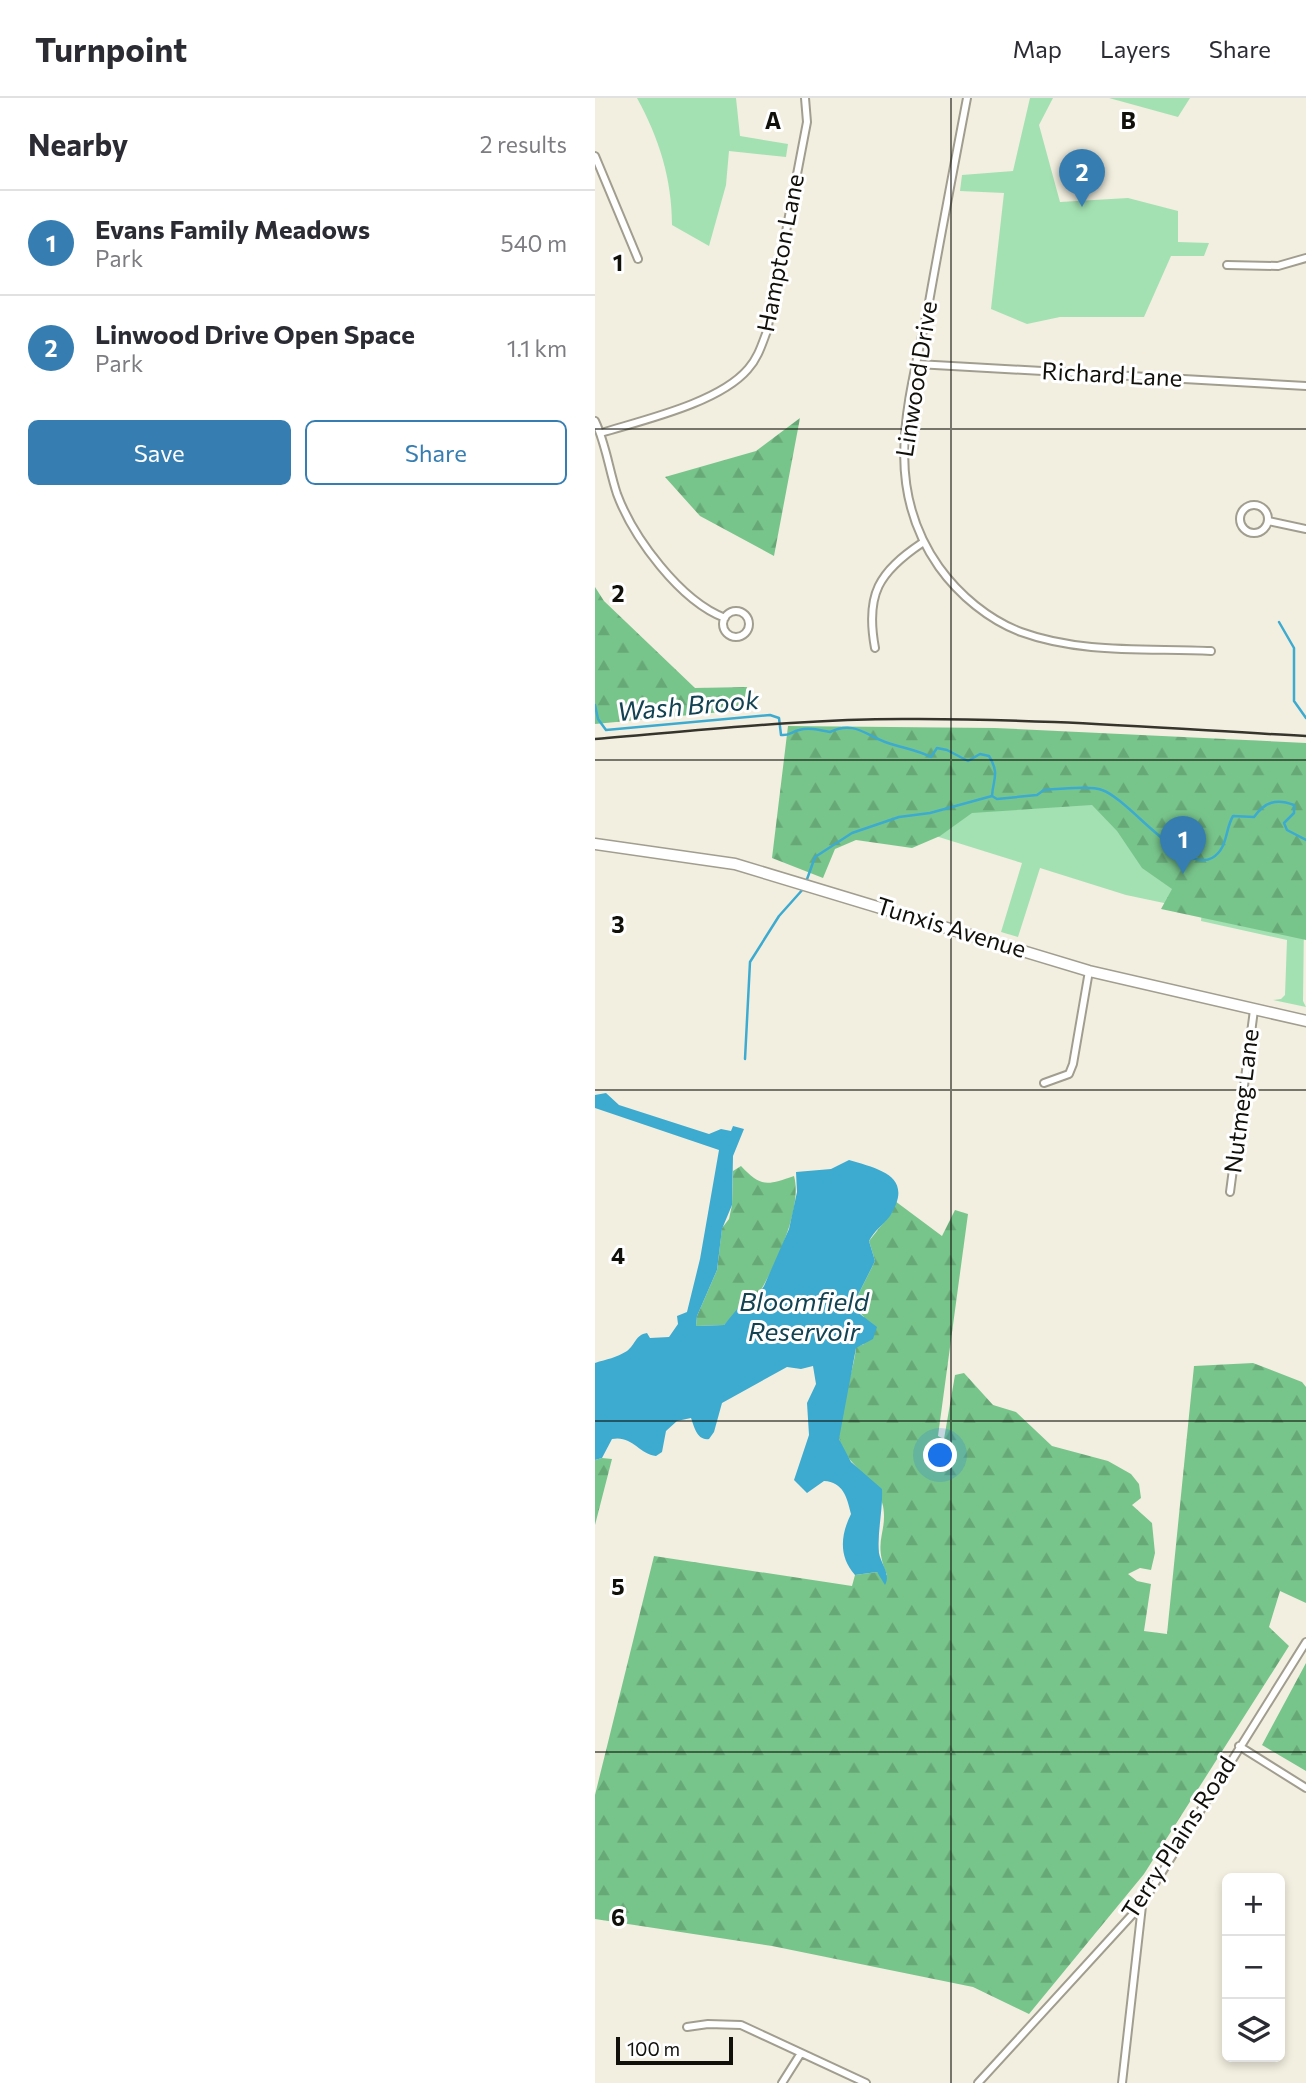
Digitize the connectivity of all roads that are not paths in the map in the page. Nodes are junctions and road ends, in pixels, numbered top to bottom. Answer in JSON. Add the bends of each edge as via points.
{"nodes":[{"id":1,"x":805,"y":98,"type":"edge"},
{"id":2,"x":967,"y":98,"type":"edge"},
{"id":3,"x":595,"y":156,"type":"edge"},
{"id":4,"x":1306,"y":258,"type":"edge"},
{"id":5,"x":638,"y":259,"type":"dead end"},
{"id":6,"x":1227,"y":265,"type":"dead end"},
{"id":7,"x":917,"y":364,"type":"junction"},
{"id":8,"x":1306,"y":386,"type":"edge"},
{"id":9,"x":595,"y":421,"type":"edge"},
{"id":10,"x":601,"y":433,"type":"junction"},
{"id":11,"x":1268,"y":522,"type":"junction"},
{"id":12,"x":1306,"y":529,"type":"edge"},
{"id":13,"x":922,"y":542,"type":"junction"},
{"id":14,"x":725,"y":618,"type":"junction"},
{"id":15,"x":875,"y":648,"type":"dead end"},
{"id":16,"x":1211,"y":651,"type":"dead end"},
{"id":17,"x":595,"y":844,"type":"edge"},
{"id":18,"x":1089,"y":971,"type":"junction"},
{"id":19,"x":1254,"y":1010,"type":"junction"},
{"id":20,"x":1306,"y":1021,"type":"edge"},
{"id":21,"x":1044,"y":1083,"type":"dead end"},
{"id":22,"x":1230,"y":1192,"type":"dead end"},
{"id":23,"x":1306,"y":1642,"type":"edge"},
{"id":24,"x":1240,"y":1746,"type":"junction"},
{"id":25,"x":1306,"y":1788,"type":"edge"},
{"id":26,"x":1142,"y":1904,"type":"junction"},
{"id":27,"x":687,"y":2027,"type":"dead end"},
{"id":28,"x":801,"y":2053,"type":"junction"},
{"id":29,"x":782,"y":2083,"type":"edge"},
{"id":30,"x":866,"y":2083,"type":"edge"},
{"id":31,"x":978,"y":2083,"type":"edge"},
{"id":32,"x":1122,"y":2083,"type":"edge"}],
"edges":[{"from":1,"to":10,"type":"street","name":"Hampton Lane","via":[[807,121],[760,351],[748,370],[730,384],[657,416]]},
{"from":2,"to":7,"type":"street","name":"Linwood Drive"},
{"from":3,"to":5,"type":"street"},
{"from":4,"to":6,"type":"street","via":[[1278,266]]},
{"from":7,"to":8,"type":"street","name":"Richard Lane"},
{"from":7,"to":13,"type":"street","name":"Linwood Drive","via":[[903,454],[907,504]]},
{"from":9,"to":10,"type":"street"},
{"from":10,"to":14,"type":"street","via":[[617,494],[636,534],[672,580]]},
{"from":11,"to":11,"type":"street","via":[[1265,510],[1257,505],[1246,507],[1240,517],[1241,526],[1251,533]]},
{"from":11,"to":12,"type":"street"},
{"from":13,"to":15,"type":"street","via":[[883,575],[873,604]]},
{"from":13,"to":16,"type":"street","name":"Linwood Drive","via":[[950,583],[968,600],[1019,632],[1073,646]]},
{"from":14,"to":14,"type":"street","via":[[724,629],[730,635],[738,637],[749,629],[748,617],[741,611],[732,611]]},
{"from":17,"to":18,"type":"main road","name":"Tunxis Avenue","via":[[700,857],[806,883]]},
{"from":18,"to":19,"type":"main road","name":"Tunxis Avenue"},
{"from":18,"to":21,"type":"street","via":[[1069,1074]]},
{"from":19,"to":20,"type":"main road","name":"Tunxis Avenue"},
{"from":19,"to":22,"type":"street","name":"Nutmeg Lane"},
{"from":23,"to":24,"type":"street","name":"Terry Plains Road"},
{"from":24,"to":25,"type":"street"},
{"from":24,"to":26,"type":"street","name":"Terry Plains Road"},
{"from":26,"to":31,"type":"street","name":"Terry Plains Road"},
{"from":26,"to":32,"type":"street"},
{"from":27,"to":28,"type":"street","via":[[741,2025]]},
{"from":28,"to":29,"type":"street"},
{"from":28,"to":30,"type":"street"}]}
